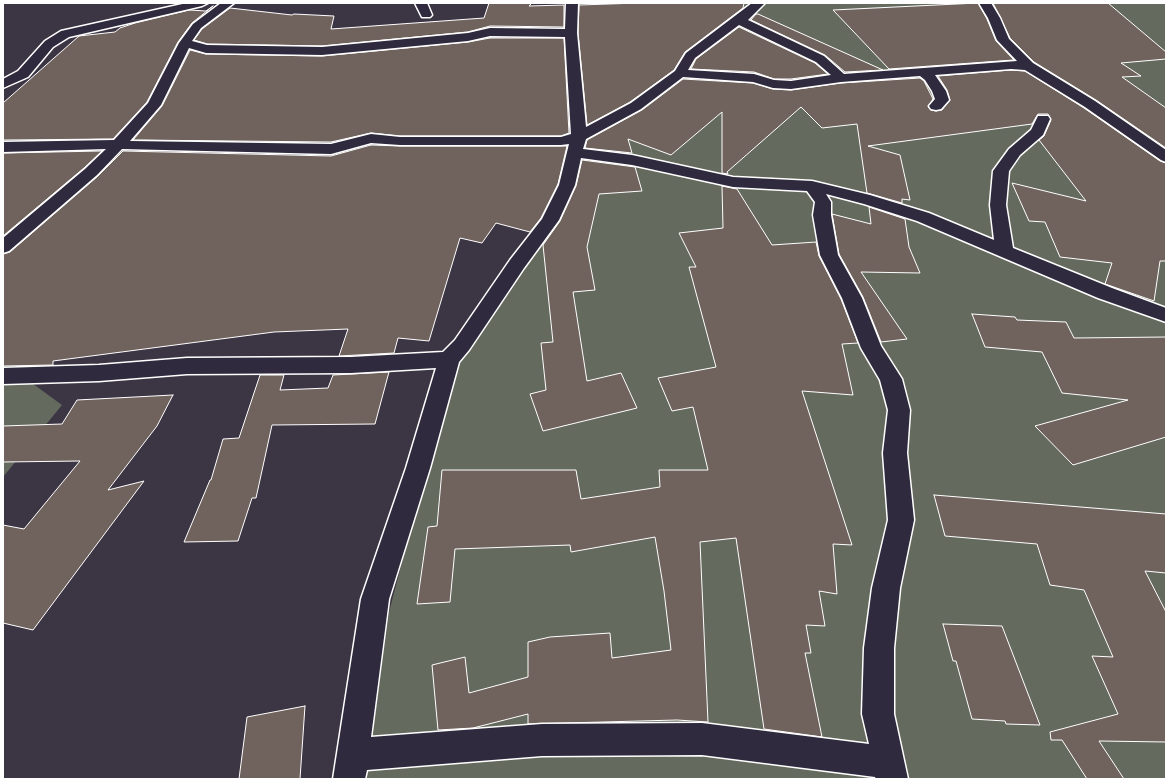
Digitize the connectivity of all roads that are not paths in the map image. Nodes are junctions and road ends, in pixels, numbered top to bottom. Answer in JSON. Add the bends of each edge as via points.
{"nodes":[{"id":1,"x":202,"y":3,"type":"edge"},
{"id":2,"x":228,"y":3,"type":"edge"},
{"id":3,"x":421,"y":3,"type":"edge"},
{"id":4,"x":572,"y":3,"type":"edge"},
{"id":5,"x":759,"y":3,"type":"edge"},
{"id":6,"x":985,"y":3,"type":"edge"},
{"id":7,"x":426,"y":15,"type":"dead end"},
{"id":8,"x":741,"y":18,"type":"junction"},
{"id":9,"x":571,"y":33,"type":"junction"},
{"id":10,"x":185,"y":43,"type":"junction"},
{"id":11,"x":1028,"y":66,"type":"junction"},
{"id":12,"x":923,"y":72,"type":"junction"},
{"id":13,"x":680,"y":73,"type":"junction"},
{"id":14,"x":841,"y":78,"type":"junction"},
{"id":15,"x":3,"y":84,"type":"edge"},
{"id":16,"x":936,"y":106,"type":"dead end"},
{"id":17,"x":1043,"y":119,"type":"dead end"},
{"id":18,"x":576,"y":145,"type":"junction"},
{"id":19,"x":118,"y":146,"type":"junction"},
{"id":20,"x":3,"y":147,"type":"edge"},
{"id":21,"x":1166,"y":157,"type":"edge"},
{"id":22,"x":812,"y":186,"type":"junction"},
{"id":23,"x":3,"y":247,"type":"edge"},
{"id":24,"x":1004,"y":250,"type":"junction"},
{"id":25,"x":1166,"y":315,"type":"edge"},
{"id":26,"x":449,"y":358,"type":"junction"},
{"id":27,"x":3,"y":376,"type":"edge"},
{"id":28,"x":350,"y":767,"type":"edge"},
{"id":29,"x":891,"y":771,"type":"edge"}],
"edges":[{"from":1,"to":15,"type":"street","via":[[65,34],[49,44],[23,74]]},
{"from":2,"to":10,"type":"street","via":[[197,26]]},
{"from":3,"to":7,"type":"street"},
{"from":4,"to":9,"type":"street"},
{"from":5,"to":8,"type":"street"},
{"from":6,"to":11,"type":"street","via":[[1003,40]]},
{"from":8,"to":13,"type":"street","via":[[690,56]]},
{"from":8,"to":14,"type":"street","via":[[743,22],[820,59]]},
{"from":9,"to":10,"type":"street","via":[[490,32],[447,39],[322,51],[206,49]]},
{"from":9,"to":18,"type":"street"},
{"from":10,"to":19,"type":"street","via":[[154,105]]},
{"from":11,"to":12,"type":"street"},
{"from":11,"to":21,"type":"street","via":[[1090,104]]},
{"from":12,"to":14,"type":"street"},
{"from":12,"to":16,"type":"street","via":[[930,77],[939,91],[942,100]]},
{"from":13,"to":14,"type":"street","via":[[754,78],[785,85]]},
{"from":13,"to":18,"type":"street","via":[[636,106]]},
{"from":17,"to":24,"type":"street","via":[[1038,132],[1014,152],[1001,171],[998,206]]},
{"from":18,"to":19,"type":"street","via":[[554,141],[371,138],[331,149]]},
{"from":18,"to":22,"type":"street","via":[[733,182]]},
{"from":18,"to":26,"type":"street","via":[[567,185],[550,220],[462,344]]},
{"from":19,"to":20,"type":"street","via":[[96,144]]},
{"from":19,"to":23,"type":"street"},
{"from":22,"to":24,"type":"street","via":[[870,200],[923,217]]},
{"from":22,"to":29,"type":"street","via":[[822,202],[829,255],[852,298],[871,348],[891,379],[899,410],[895,453],[901,520],[886,588],[879,648],[878,714]]},
{"from":24,"to":25,"type":"street","via":[[1105,293]]},
{"from":26,"to":27,"type":"street","via":[[351,365],[188,366],[99,374]]},
{"from":26,"to":28,"type":"street","via":[[418,468],[375,598]]},
{"from":28,"to":29,"type":"street","via":[[542,740],[702,739]]}]}
